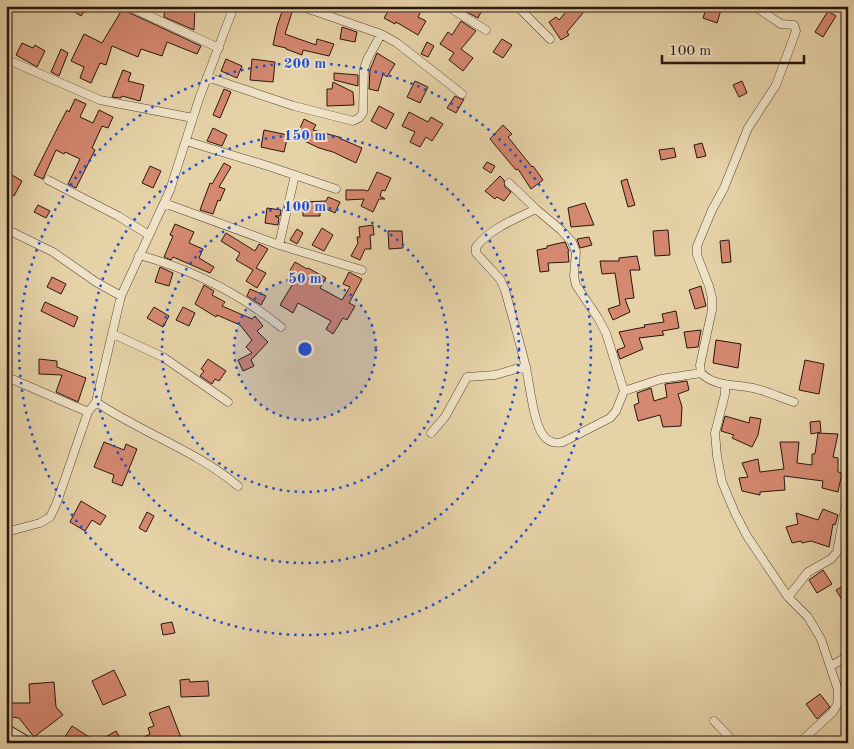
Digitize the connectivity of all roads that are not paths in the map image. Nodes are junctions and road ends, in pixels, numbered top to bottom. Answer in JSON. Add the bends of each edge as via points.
{"nodes":[{"id":1,"x":234,"y":6,"type":"edge"},
{"id":2,"x":300,"y":6,"type":"edge"},
{"id":3,"x":447,"y":6,"type":"edge"},
{"id":4,"x":517,"y":6,"type":"edge"},
{"id":5,"x":754,"y":6,"type":"edge"},
{"id":6,"x":132,"y":8,"type":"dead end"},
{"id":7,"x":486,"y":30,"type":"dead end"},
{"id":8,"x":381,"y":34,"type":"junction"},
{"id":9,"x":550,"y":39,"type":"dead end"},
{"id":10,"x":219,"y":48,"type":"junction"},
{"id":11,"x":6,"y":59,"type":"edge"},
{"id":12,"x":207,"y":77,"type":"junction"},
{"id":13,"x":462,"y":94,"type":"dead end"},
{"id":14,"x":193,"y":118,"type":"junction"},
{"id":15,"x":186,"y":141,"type":"junction"},
{"id":16,"x":295,"y":175,"type":"junction"},
{"id":17,"x":48,"y":180,"type":"dead end"},
{"id":18,"x":509,"y":183,"type":"dead end"},
{"id":19,"x":336,"y":189,"type":"dead end"},
{"id":20,"x":164,"y":203,"type":"junction"},
{"id":21,"x":536,"y":209,"type":"junction"},
{"id":22,"x":6,"y":229,"type":"edge"},
{"id":23,"x":148,"y":235,"type":"junction"},
{"id":24,"x":279,"y":244,"type":"junction"},
{"id":25,"x":139,"y":255,"type":"junction"},
{"id":26,"x":362,"y":270,"type":"dead end"},
{"id":27,"x":121,"y":296,"type":"junction"},
{"id":28,"x":281,"y":327,"type":"dead end"},
{"id":29,"x":113,"y":334,"type":"junction"},
{"id":30,"x":526,"y":366,"type":"junction"},
{"id":31,"x":701,"y":373,"type":"junction"},
{"id":32,"x":7,"y":377,"type":"edge"},
{"id":33,"x":726,"y":385,"type":"junction"},
{"id":34,"x":624,"y":391,"type":"junction"},
{"id":35,"x":96,"y":402,"type":"junction"},
{"id":36,"x":228,"y":402,"type":"dead end"},
{"id":37,"x":794,"y":402,"type":"dead end"},
{"id":38,"x":88,"y":412,"type":"junction"},
{"id":39,"x":431,"y":433,"type":"dead end"},
{"id":40,"x":238,"y":486,"type":"dead end"},
{"id":41,"x":848,"y":493,"type":"edge"},
{"id":42,"x":6,"y":532,"type":"edge"},
{"id":43,"x":788,"y":597,"type":"junction"},
{"id":44,"x":848,"y":656,"type":"edge"},
{"id":45,"x":830,"y":666,"type":"junction"},
{"id":46,"x":714,"y":721,"type":"dead end"},
{"id":47,"x":6,"y":730,"type":"edge"},
{"id":48,"x":28,"y":743,"type":"edge"},
{"id":49,"x":736,"y":743,"type":"edge"},
{"id":50,"x":799,"y":743,"type":"edge"}],
"edges":[{"from":1,"to":10,"type":"street"},
{"from":2,"to":8,"type":"street"},
{"from":3,"to":7,"type":"street"},
{"from":4,"to":9,"type":"street"},
{"from":5,"to":31,"type":"street","via":[[782,24],[794,25],[796,31],[776,85],[748,128],[697,246],[712,298]]},
{"from":6,"to":10,"type":"street"},
{"from":8,"to":12,"type":"street","via":[[364,69],[363,113],[353,121],[294,106]]},
{"from":8,"to":13,"type":"street","via":[[410,51]]},
{"from":10,"to":12,"type":"street"},
{"from":11,"to":14,"type":"street","via":[[100,100]]},
{"from":12,"to":14,"type":"street"},
{"from":14,"to":15,"type":"street"},
{"from":15,"to":16,"type":"street"},
{"from":15,"to":20,"type":"street"},
{"from":16,"to":19,"type":"street"},
{"from":16,"to":24,"type":"street"},
{"from":17,"to":23,"type":"street"},
{"from":18,"to":21,"type":"street"},
{"from":20,"to":23,"type":"street"},
{"from":20,"to":24,"type":"street"},
{"from":21,"to":30,"type":"street","via":[[499,227],[476,247],[476,252],[500,279],[505,290]]},
{"from":21,"to":34,"type":"street","via":[[572,242],[576,252],[576,286],[606,333]]},
{"from":22,"to":27,"type":"street","via":[[53,252]]},
{"from":23,"to":25,"type":"street"},
{"from":24,"to":26,"type":"street"},
{"from":25,"to":27,"type":"street"},
{"from":25,"to":28,"type":"street","via":[[171,265],[225,290]]},
{"from":27,"to":29,"type":"street"},
{"from":29,"to":35,"type":"street"},
{"from":29,"to":36,"type":"street","via":[[163,357]]},
{"from":30,"to":34,"type":"street","via":[[538,424],[543,436],[555,444],[610,418]]},
{"from":30,"to":39,"type":"street","via":[[495,375],[467,377]]},
{"from":31,"to":33,"type":"street","via":[[707,380]]},
{"from":31,"to":34,"type":"street","via":[[661,379]]},
{"from":32,"to":38,"type":"street"},
{"from":33,"to":37,"type":"street","via":[[754,388]]},
{"from":33,"to":43,"type":"street","via":[[715,433],[722,482],[747,536]]},
{"from":35,"to":38,"type":"street"},
{"from":35,"to":40,"type":"street","via":[[222,472]]},
{"from":38,"to":42,"type":"street","via":[[50,517]]},
{"from":41,"to":43,"type":"street","via":[[837,552],[808,572]]},
{"from":43,"to":45,"type":"street","via":[[808,617],[821,639]]},
{"from":44,"to":45,"type":"street"},
{"from":45,"to":50,"type":"street","via":[[838,690],[838,703],[833,712]]},
{"from":46,"to":49,"type":"street"},
{"from":47,"to":48,"type":"street"}]}
